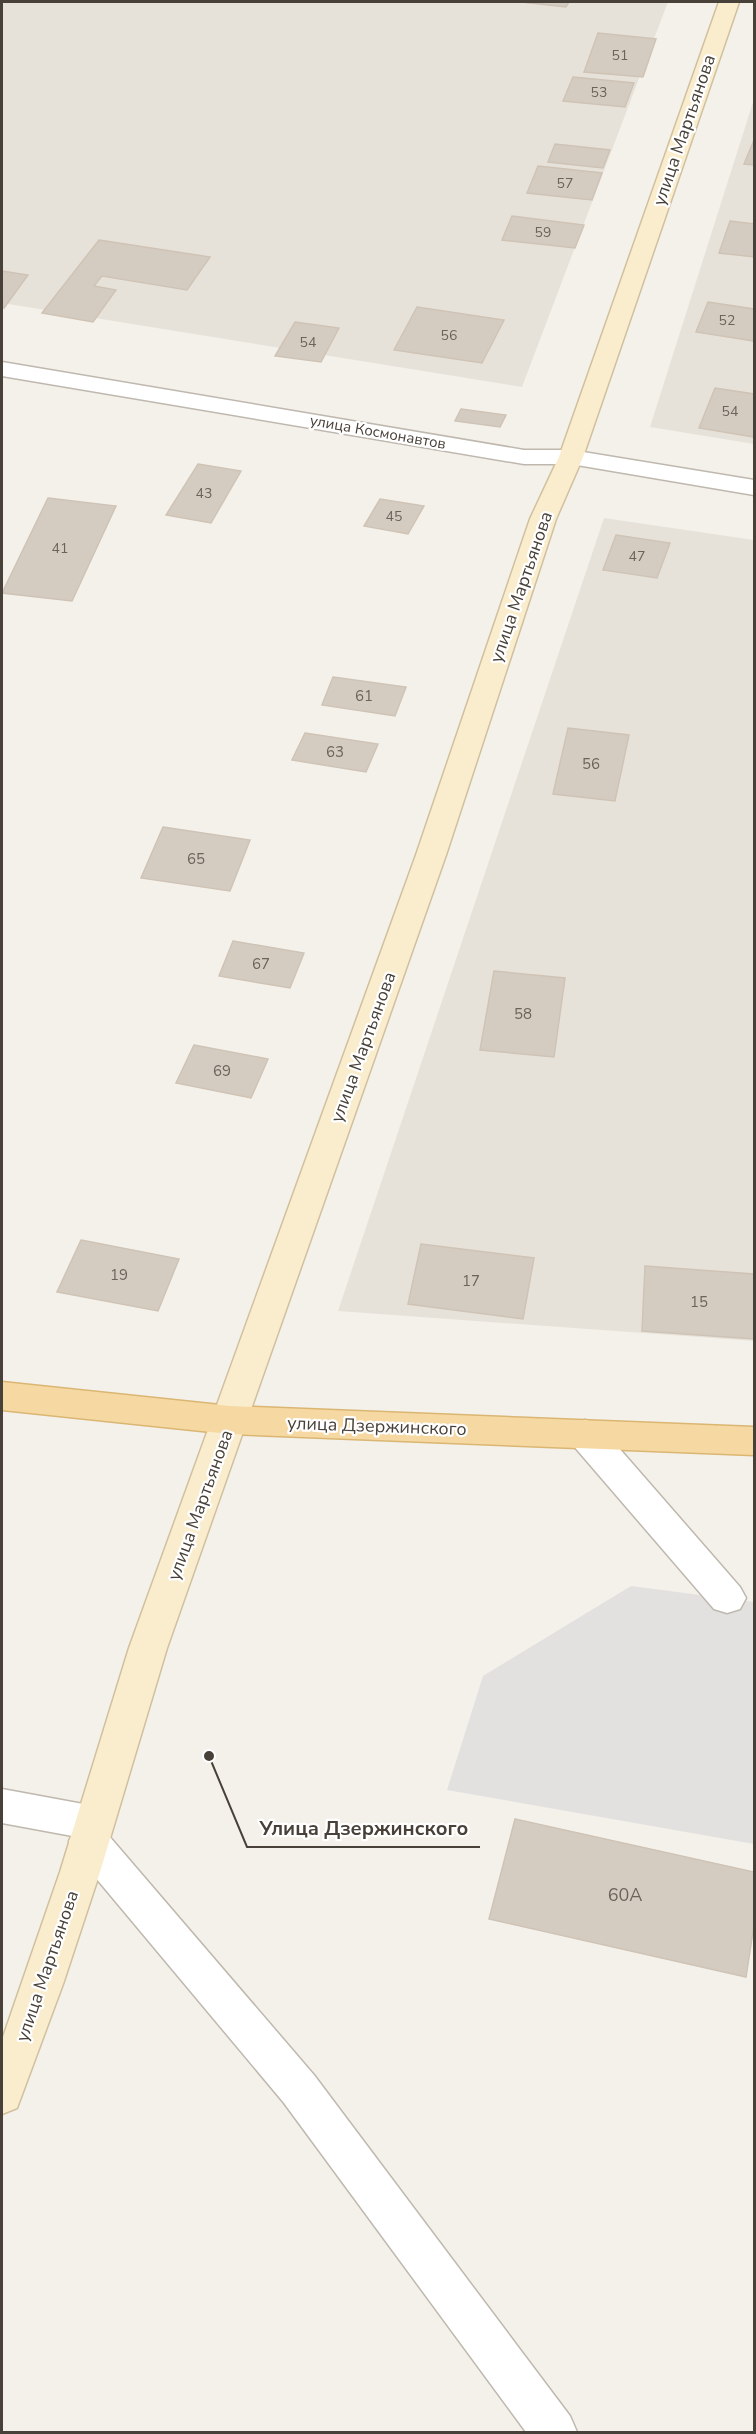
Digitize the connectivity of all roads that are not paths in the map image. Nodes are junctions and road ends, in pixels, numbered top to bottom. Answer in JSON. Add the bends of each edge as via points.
{"nodes":[{"id":1,"x":729,"y":2,"type":"edge"},
{"id":2,"x":3,"y":371,"type":"edge"},
{"id":3,"x":572,"y":458,"type":"junction"},
{"id":4,"x":754,"y":488,"type":"edge"},
{"id":5,"x":2,"y":1396,"type":"edge"},
{"id":6,"x":230,"y":1420,"type":"junction"},
{"id":7,"x":585,"y":1434,"type":"junction"},
{"id":8,"x":754,"y":1441,"type":"edge"},
{"id":9,"x":727,"y":1598,"type":"dead end"},
{"id":10,"x":2,"y":1806,"type":"edge"},
{"id":11,"x":91,"y":1832,"type":"junction"},
{"id":12,"x":2,"y":2094,"type":"edge"},
{"id":13,"x":554,"y":2433,"type":"edge"}],
"edges":[{"from":1,"to":3,"type":"main road","name":"улица Мартьянова"},
{"from":2,"to":3,"type":"street","name":"улица Космонавтов","via":[[524,457]]},
{"from":3,"to":4,"type":"street","name":"улица Космонавтов"},
{"from":3,"to":6,"type":"main road","name":"улица Мартьянова","via":[[543,519],[431,855]]},
{"from":5,"to":6,"type":"main road","name":"улица Дзержинского"},
{"from":6,"to":7,"type":"main road","name":"улица Дзержинского"},
{"from":6,"to":11,"type":"main road","name":"улица Мартьянова","via":[[148,1648]]},
{"from":7,"to":8,"type":"main road","name":"улица Дзержинского"},
{"from":7,"to":9,"type":"street"},
{"from":10,"to":11,"type":"street"},
{"from":11,"to":12,"type":"main road","name":"улица Мартьянова"},
{"from":11,"to":13,"type":"street","via":[[299,2089]]}]}
